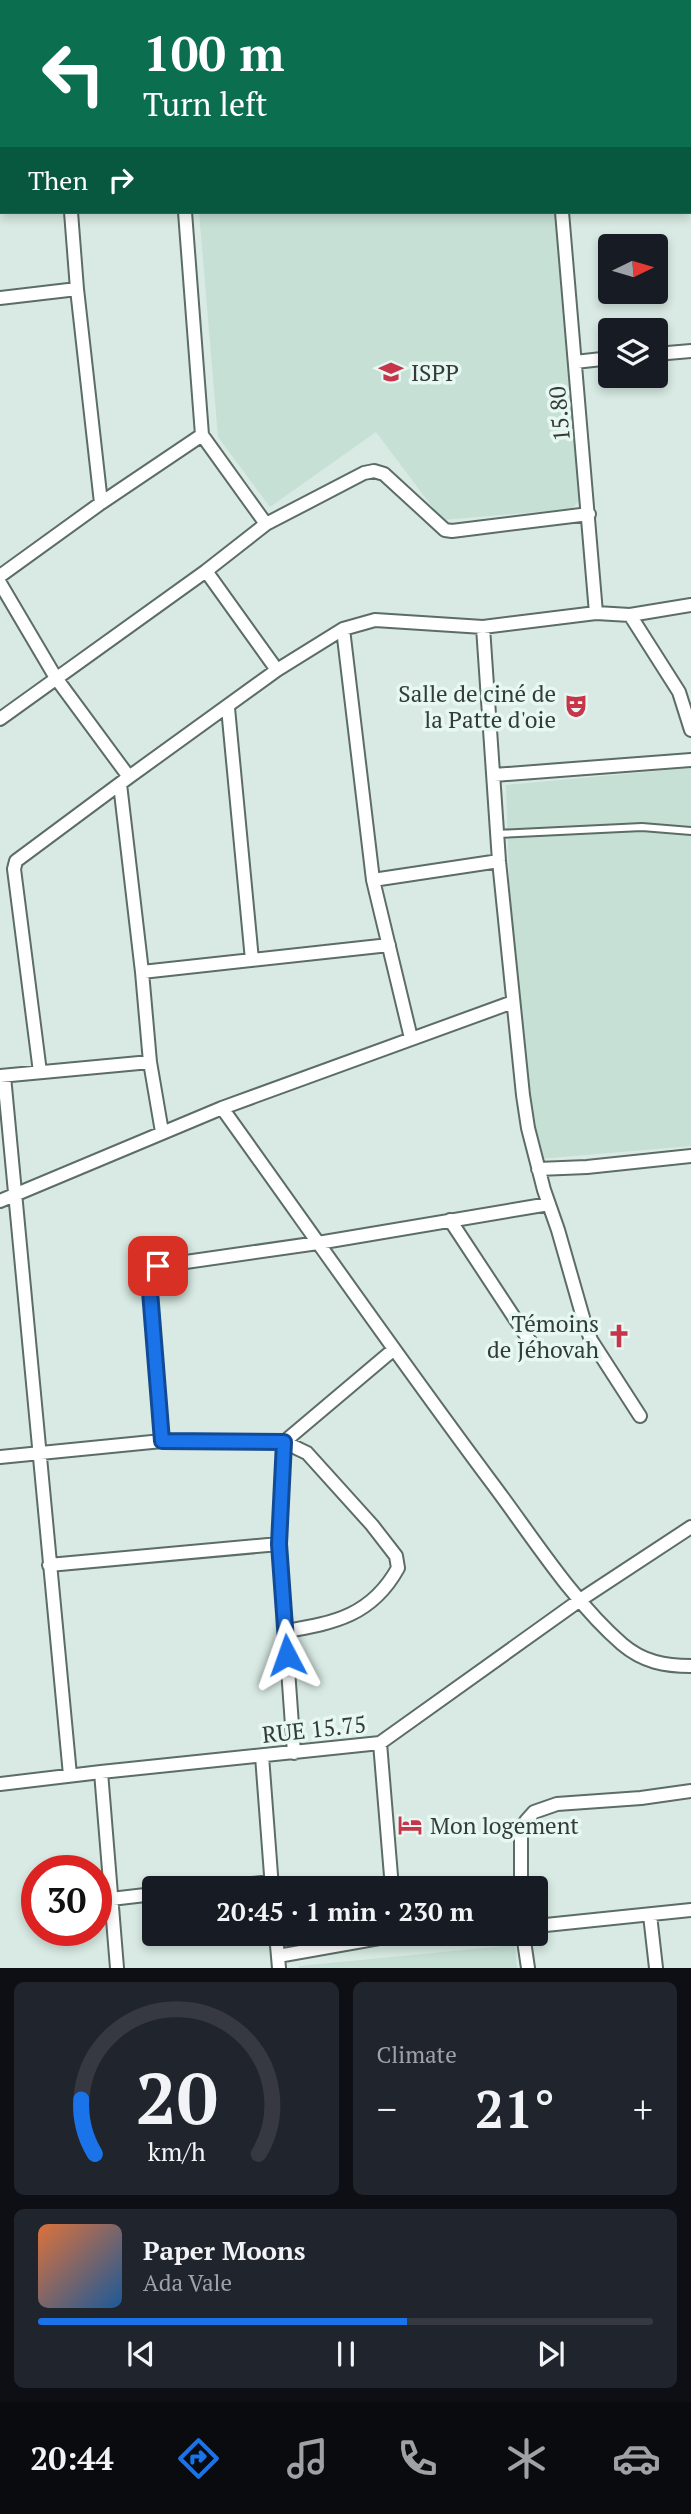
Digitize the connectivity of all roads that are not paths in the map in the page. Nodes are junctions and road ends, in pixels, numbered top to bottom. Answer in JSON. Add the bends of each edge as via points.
{"nodes":[{"id":1,"x":71,"y":214,"type":"edge"},
{"id":2,"x":185,"y":214,"type":"edge"},
{"id":3,"x":562,"y":214,"type":"edge"},
{"id":4,"x":77,"y":289,"type":"junction"},
{"id":5,"x":0,"y":298,"type":"edge"},
{"id":6,"x":691,"y":351,"type":"edge"},
{"id":7,"x":668,"y":353,"type":"edge"},
{"id":8,"x":598,"y":359,"type":"edge"},
{"id":9,"x":575,"y":362,"type":"junction"},
{"id":10,"x":202,"y":435,"type":"junction"},
{"id":11,"x":101,"y":503,"type":"junction"},
{"id":12,"x":589,"y":514,"type":"junction"},
{"id":13,"x":267,"y":524,"type":"junction"},
{"id":14,"x":206,"y":571,"type":"junction"},
{"id":15,"x":0,"y":576,"type":"edge"},
{"id":16,"x":0,"y":583,"type":"edge"},
{"id":17,"x":691,"y":605,"type":"edge"},
{"id":18,"x":596,"y":612,"type":"junction"},
{"id":19,"x":630,"y":615,"type":"junction"},
{"id":20,"x":483,"y":627,"type":"junction"},
{"id":21,"x":343,"y":629,"type":"junction"},
{"id":22,"x":278,"y":670,"type":"junction"},
{"id":23,"x":56,"y":678,"type":"junction"},
{"id":24,"x":228,"y":708,"type":"junction"},
{"id":25,"x":0,"y":719,"type":"edge"},
{"id":26,"x":691,"y":730,"type":"edge"},
{"id":27,"x":691,"y":761,"type":"edge"},
{"id":28,"x":494,"y":775,"type":"junction"},
{"id":29,"x":124,"y":780,"type":"junction"},
{"id":30,"x":691,"y":831,"type":"edge"},
{"id":31,"x":497,"y":834,"type":"junction"},
{"id":32,"x":499,"y":861,"type":"junction"},
{"id":33,"x":373,"y":880,"type":"junction"},
{"id":34,"x":389,"y":944,"type":"junction"},
{"id":35,"x":252,"y":960,"type":"junction"},
{"id":36,"x":142,"y":972,"type":"junction"},
{"id":37,"x":513,"y":1002,"type":"junction"},
{"id":38,"x":411,"y":1038,"type":"junction"},
{"id":39,"x":150,"y":1062,"type":"junction"},
{"id":40,"x":40,"y":1072,"type":"junction"},
{"id":41,"x":2,"y":1076,"type":"edge"},
{"id":42,"x":222,"y":1108,"type":"junction"},
{"id":43,"x":162,"y":1132,"type":"junction"},
{"id":44,"x":691,"y":1156,"type":"edge"},
{"id":45,"x":538,"y":1169,"type":"junction"},
{"id":46,"x":13,"y":1195,"type":"junction"},
{"id":47,"x":0,"y":1201,"type":"edge"},
{"id":48,"x":549,"y":1204,"type":"junction"},
{"id":49,"x":450,"y":1220,"type":"junction"},
{"id":50,"x":318,"y":1243,"type":"junction"},
{"id":51,"x":533,"y":1346,"type":"dead end"},
{"id":52,"x":393,"y":1350,"type":"junction"},
{"id":53,"x":640,"y":1416,"type":"dead end"},
{"id":54,"x":162,"y":1441,"type":"junction"},
{"id":55,"x":284,"y":1442,"type":"junction"},
{"id":56,"x":38,"y":1453,"type":"junction"},
{"id":57,"x":0,"y":1457,"type":"edge"},
{"id":58,"x":691,"y":1527,"type":"edge"},
{"id":59,"x":279,"y":1544,"type":"junction"},
{"id":60,"x":49,"y":1565,"type":"junction"},
{"id":61,"x":580,"y":1600,"type":"junction"},
{"id":62,"x":286,"y":1631,"type":"junction"},
{"id":63,"x":691,"y":1666,"type":"edge"},
{"id":64,"x":380,"y":1744,"type":"junction"},
{"id":65,"x":294,"y":1753,"type":"junction"},
{"id":66,"x":262,"y":1756,"type":"junction"},
{"id":67,"x":101,"y":1772,"type":"junction"},
{"id":68,"x":70,"y":1775,"type":"junction"},
{"id":69,"x":0,"y":1784,"type":"edge"},
{"id":70,"x":691,"y":1791,"type":"edge"},
{"id":71,"x":108,"y":1855,"type":"edge"},
{"id":72,"x":270,"y":1876,"type":"edge"},
{"id":73,"x":391,"y":1876,"type":"edge"},
{"id":74,"x":521,"y":1876,"type":"edge"},
{"id":75,"x":142,"y":1895,"type":"edge"},
{"id":76,"x":112,"y":1899,"type":"edge"},
{"id":77,"x":112,"y":1910,"type":"edge"},
{"id":78,"x":691,"y":1910,"type":"edge"},
{"id":79,"x":650,"y":1915,"type":"junction"},
{"id":80,"x":548,"y":1925,"type":"edge"},
{"id":81,"x":348,"y":1946,"type":"edge"},
{"id":82,"x":525,"y":1946,"type":"edge"},
{"id":83,"x":279,"y":1962,"type":"edge"},
{"id":84,"x":117,"y":1968,"type":"edge"},
{"id":85,"x":528,"y":1968,"type":"edge"},
{"id":86,"x":656,"y":1968,"type":"edge"}],
"edges":[{"from":1,"to":4,"type":"street"},
{"from":2,"to":10,"type":"street"},
{"from":3,"to":9,"type":"street","name":"15.80"},
{"from":4,"to":5,"type":"street"},
{"from":4,"to":11,"type":"street"},
{"from":6,"to":7,"type":"street"},
{"from":8,"to":9,"type":"street"},
{"from":9,"to":12,"type":"street","name":"15.80"},
{"from":10,"to":11,"type":"street"},
{"from":10,"to":13,"type":"street"},
{"from":11,"to":15,"type":"street"},
{"from":12,"to":13,"type":"street","via":[[445,530],[384,474],[374,471]]},
{"from":12,"to":18,"type":"street","name":"15.80"},
{"from":13,"to":14,"type":"street"},
{"from":14,"to":22,"type":"street"},
{"from":14,"to":23,"type":"street"},
{"from":16,"to":23,"type":"street"},
{"from":17,"to":19,"type":"street"},
{"from":18,"to":19,"type":"street"},
{"from":18,"to":20,"type":"street"},
{"from":19,"to":26,"type":"street","via":[[679,692]]},
{"from":20,"to":21,"type":"street","via":[[375,620]]},
{"from":20,"to":28,"type":"street"},
{"from":21,"to":22,"type":"street"},
{"from":21,"to":33,"type":"street"},
{"from":22,"to":24,"type":"street"},
{"from":23,"to":25,"type":"street"},
{"from":23,"to":29,"type":"street"},
{"from":24,"to":29,"type":"street"},
{"from":24,"to":35,"type":"street"},
{"from":27,"to":28,"type":"street"},
{"from":28,"to":31,"type":"street"},
{"from":29,"to":36,"type":"street"},
{"from":29,"to":40,"type":"street","via":[[16,861]]},
{"from":30,"to":31,"type":"lane","via":[[642,827]]},
{"from":31,"to":32,"type":"street"},
{"from":32,"to":33,"type":"street"},
{"from":32,"to":37,"type":"street"},
{"from":33,"to":34,"type":"street"},
{"from":34,"to":35,"type":"street"},
{"from":34,"to":38,"type":"street"},
{"from":35,"to":36,"type":"street"},
{"from":36,"to":39,"type":"street"},
{"from":37,"to":38,"type":"street"},
{"from":37,"to":45,"type":"street","via":[[523,1094]]},
{"from":38,"to":42,"type":"street"},
{"from":39,"to":40,"type":"street"},
{"from":39,"to":43,"type":"street"},
{"from":40,"to":41,"type":"street"},
{"from":41,"to":46,"type":"street"},
{"from":42,"to":43,"type":"street"},
{"from":42,"to":50,"type":"street"},
{"from":43,"to":46,"type":"street"},
{"from":44,"to":45,"type":"street"},
{"from":45,"to":48,"type":"street"},
{"from":46,"to":47,"type":"street"},
{"from":46,"to":56,"type":"street"},
{"from":48,"to":49,"type":"street"},
{"from":48,"to":53,"type":"street","via":[[591,1340]]},
{"from":49,"to":50,"type":"street"},
{"from":49,"to":51,"type":"street"},
{"from":50,"to":52,"type":"street"},
{"from":50,"to":54,"type":"street","via":[[152,1270],[149,1279]]},
{"from":52,"to":55,"type":"street"},
{"from":52,"to":61,"type":"street"},
{"from":54,"to":55,"type":"street"},
{"from":54,"to":56,"type":"street"},
{"from":55,"to":59,"type":"street"},
{"from":55,"to":62,"type":"street","via":[[306,1453],[363,1515],[396,1556],[398,1569],[380,1596],[364,1608],[339,1620]]},
{"from":56,"to":57,"type":"street"},
{"from":56,"to":60,"type":"street"},
{"from":58,"to":61,"type":"street","name":"RUE 15.75"},
{"from":59,"to":60,"type":"street"},
{"from":59,"to":62,"type":"street"},
{"from":60,"to":68,"type":"street"},
{"from":61,"to":63,"type":"street","via":[[638,1655],[653,1663]]},
{"from":61,"to":64,"type":"street","name":"RUE 15.75"},
{"from":62,"to":65,"type":"street"},
{"from":64,"to":65,"type":"street","name":"RUE 15.75"},
{"from":64,"to":73,"type":"street"},
{"from":65,"to":66,"type":"street","name":"RUE 15.75"},
{"from":66,"to":67,"type":"street","name":"RUE 15.75"},
{"from":66,"to":72,"type":"street"},
{"from":67,"to":68,"type":"street","name":"RUE 15.75"},
{"from":67,"to":71,"type":"street"},
{"from":68,"to":69,"type":"street","name":"RUE 15.75"},
{"from":70,"to":74,"type":"street","via":[[557,1804],[534,1812],[520,1835]]},
{"from":75,"to":76,"type":"street"},
{"from":77,"to":84,"type":"street"},
{"from":78,"to":79,"type":"street"},
{"from":79,"to":80,"type":"street"},
{"from":79,"to":86,"type":"street"},
{"from":81,"to":83,"type":"street"},
{"from":82,"to":85,"type":"street"}]}
